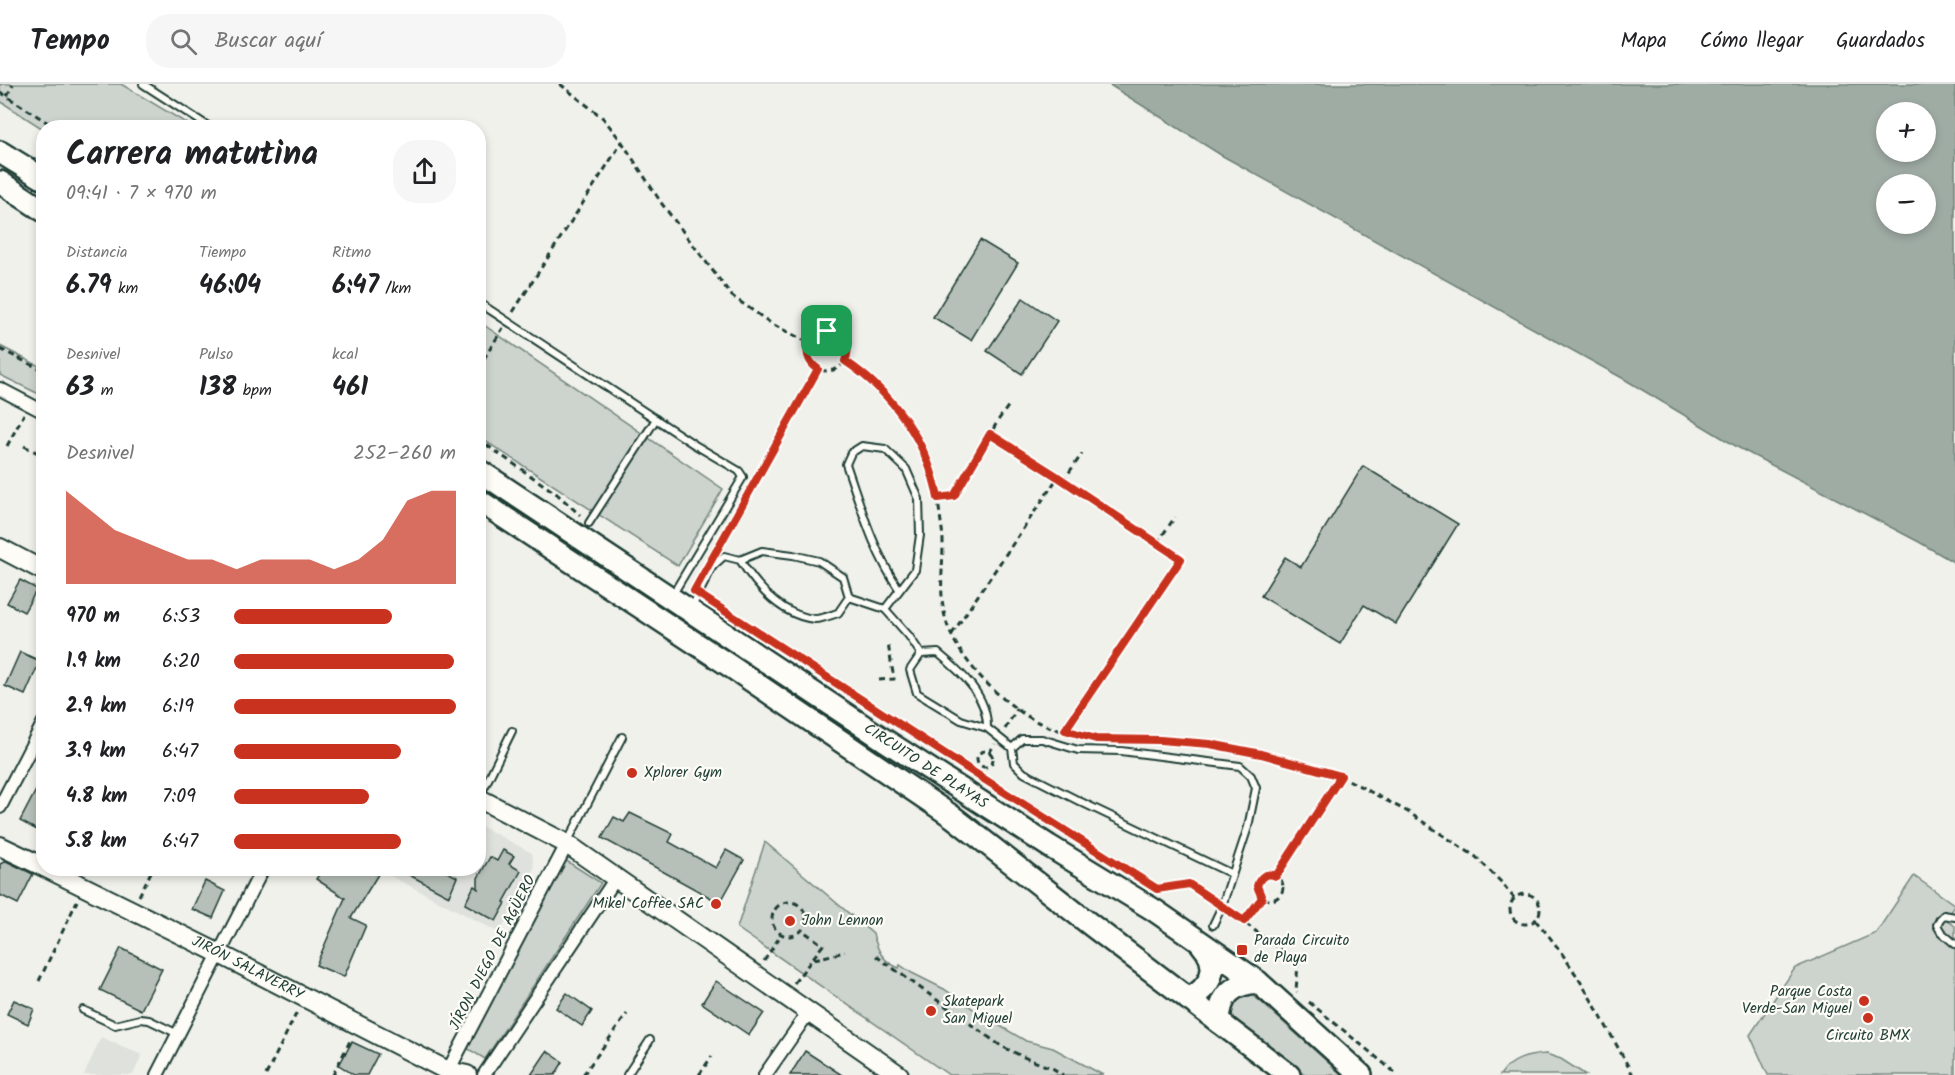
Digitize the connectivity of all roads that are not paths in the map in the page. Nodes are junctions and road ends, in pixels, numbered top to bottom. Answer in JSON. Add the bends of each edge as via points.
{"nodes":[{"id":1,"x":143,"y":84,"type":"edge"},
{"id":2,"x":199,"y":120,"type":"edge"},
{"id":3,"x":0,"y":152,"type":"edge"},
{"id":4,"x":36,"y":175,"type":"edge"},
{"id":5,"x":0,"y":182,"type":"edge"},
{"id":6,"x":36,"y":206,"type":"edge"},
{"id":7,"x":486,"y":307,"type":"edge"},
{"id":8,"x":0,"y":389,"type":"edge"},
{"id":9,"x":36,"y":408,"type":"edge"},
{"id":10,"x":656,"y":419,"type":"junction"},
{"id":11,"x":486,"y":475,"type":"edge"},
{"id":12,"x":486,"y":505,"type":"edge"},
{"id":13,"x":590,"y":523,"type":"road end"},
{"id":14,"x":0,"y":548,"type":"edge"},
{"id":15,"x":740,"y":560,"type":"junction"},
{"id":16,"x":36,"y":567,"type":"edge"},
{"id":17,"x":899,"y":589,"type":"junction"},
{"id":18,"x":671,"y":597,"type":"junction"},
{"id":19,"x":849,"y":597,"type":"junction"},
{"id":20,"x":885,"y":609,"type":"junction"},
{"id":21,"x":690,"y":610,"type":"junction"},
{"id":22,"x":921,"y":654,"type":"junction"},
{"id":23,"x":987,"y":728,"type":"junction"},
{"id":24,"x":512,"y":731,"type":"dead end"},
{"id":25,"x":622,"y":737,"type":"dead end"},
{"id":26,"x":36,"y":738,"type":"edge"},
{"id":27,"x":1012,"y":748,"type":"junction"},
{"id":28,"x":486,"y":782,"type":"edge"},
{"id":29,"x":486,"y":802,"type":"edge"},
{"id":30,"x":0,"y":807,"type":"edge"},
{"id":31,"x":567,"y":844,"type":"junction"},
{"id":32,"x":0,"y":846,"type":"edge"},
{"id":33,"x":36,"y":864,"type":"edge"},
{"id":34,"x":1232,"y":874,"type":"junction"},
{"id":35,"x":61,"y":876,"type":"edge"},
{"id":36,"x":259,"y":876,"type":"edge"},
{"id":37,"x":616,"y":878,"type":"junction"},
{"id":38,"x":1955,"y":916,"type":"edge"},
{"id":39,"x":1212,"y":925,"type":"dead end"},
{"id":40,"x":1199,"y":942,"type":"junction"},
{"id":41,"x":1955,"y":944,"type":"edge"},
{"id":42,"x":220,"y":954,"type":"junction"},
{"id":43,"x":1258,"y":982,"type":"junction"},
{"id":44,"x":1188,"y":999,"type":"junction"},
{"id":45,"x":83,"y":1010,"type":"dead end"},
{"id":46,"x":808,"y":1013,"type":"junction"},
{"id":47,"x":1219,"y":1022,"type":"junction"},
{"id":48,"x":178,"y":1034,"type":"junction"},
{"id":49,"x":650,"y":1040,"type":"dead end"},
{"id":50,"x":447,"y":1073,"type":"edge"},
{"id":51,"x":157,"y":1075,"type":"edge"},
{"id":52,"x":467,"y":1075,"type":"edge"},
{"id":53,"x":484,"y":1075,"type":"edge"},
{"id":54,"x":627,"y":1075,"type":"edge"},
{"id":55,"x":765,"y":1075,"type":"edge"},
{"id":56,"x":899,"y":1075,"type":"edge"},
{"id":57,"x":1289,"y":1075,"type":"edge"},
{"id":58,"x":1361,"y":1075,"type":"edge"}],
"edges":[{"from":1,"to":2,"type":"lane"},
{"from":3,"to":4,"type":"highway"},
{"from":5,"to":6,"type":"highway"},
{"from":7,"to":10,"type":"lane"},
{"from":8,"to":9,"type":"street"},
{"from":10,"to":13,"type":"lane"},
{"from":10,"to":18,"type":"lane","via":[[743,477]]},
{"from":11,"to":18,"type":"highway","name":"CIRCUITO DE PLAYAS"},
{"from":12,"to":44,"type":"highway","name":"CIRCUITO DE PLAYAS","via":[[953,817]]},
{"from":14,"to":16,"type":"main road"},
{"from":15,"to":19,"type":"lane","via":[[762,552],[819,561],[843,577]]},
{"from":15,"to":19,"type":"lane","via":[[768,596],[792,614],[817,619],[838,613]]},
{"from":15,"to":21,"type":"lane","via":[[724,556],[712,566]]},
{"from":17,"to":17,"type":"lane","via":[[915,570],[920,535],[919,499],[906,469],[885,449],[862,446],[851,453],[846,464],[868,531]]},
{"from":17,"to":20,"type":"lane"},
{"from":18,"to":21,"type":"highway","name":"CIRCUITO DE PLAYAS"},
{"from":19,"to":20,"type":"lane"},
{"from":20,"to":22,"type":"lane"},
{"from":21,"to":40,"type":"highway","name":"CIRCUITO DE PLAYAS"},
{"from":22,"to":23,"type":"lane","via":[[939,653],[956,668],[977,692],[987,716]]},
{"from":22,"to":23,"type":"lane","via":[[910,670],[917,693],[961,720]]},
{"from":23,"to":27,"type":"lane"},
{"from":24,"to":28,"type":"lane"},
{"from":25,"to":31,"type":"lane"},
{"from":26,"to":30,"type":"street"},
{"from":27,"to":34,"type":"lane","via":[[1014,763],[1024,773]]},
{"from":27,"to":34,"type":"lane","via":[[1022,739],[1042,739],[1077,750],[1121,751],[1240,766],[1251,776],[1256,788]]},
{"from":29,"to":31,"type":"main road"},
{"from":31,"to":37,"type":"main road"},
{"from":31,"to":50,"type":"street","name":"JÍRON DIEGO DE AGÜERO"},
{"from":32,"to":33,"type":"main road","name":"JIRÓN SALAVERRY"},
{"from":34,"to":39,"type":"lane"},
{"from":35,"to":42,"type":"main road","name":"JIRÓN SALAVERRY"},
{"from":36,"to":42,"type":"street"},
{"from":37,"to":46,"type":"main road"},
{"from":37,"to":53,"type":"street"},
{"from":38,"to":41,"type":"lane","via":[[1944,915],[1937,925]]},
{"from":40,"to":43,"type":"highway","name":"CIRCUITO DE PLAYAS"},
{"from":40,"to":44,"type":"highway","via":[[1212,962],[1211,974],[1207,985]]},
{"from":42,"to":48,"type":"street"},
{"from":42,"to":50,"type":"main road","name":"JIRÓN SALAVERRY"},
{"from":43,"to":47,"type":"highway","via":[[1233,988],[1219,1010]]},
{"from":43,"to":58,"type":"highway","name":"CIRCUITO DE PLAYAS"},
{"from":44,"to":47,"type":"highway","name":"CIRCUITO DE PLAYAS"},
{"from":45,"to":48,"type":"lane","via":[[115,1025],[149,1020]]},
{"from":46,"to":55,"type":"street"},
{"from":46,"to":56,"type":"main road"},
{"from":47,"to":57,"type":"highway","name":"CIRCUITO DE PLAYAS"},
{"from":48,"to":51,"type":"street"},
{"from":49,"to":54,"type":"lane"},
{"from":50,"to":52,"type":"main road","name":"JIRÓN SALAVERRY"}]}
